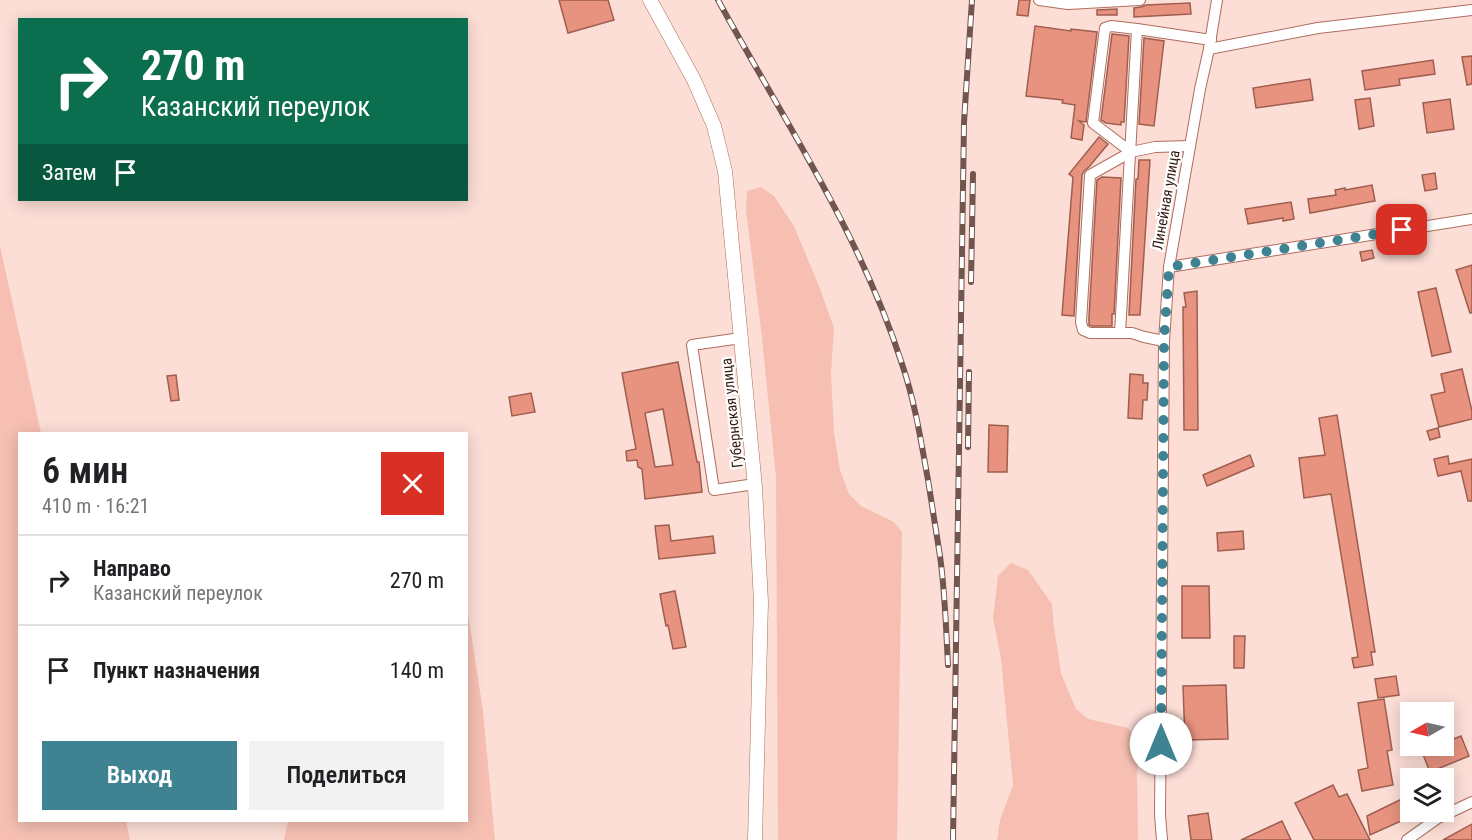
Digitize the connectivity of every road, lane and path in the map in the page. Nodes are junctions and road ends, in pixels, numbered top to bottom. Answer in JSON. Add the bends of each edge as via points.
{"nodes":[{"id":1,"x":650,"y":0,"type":"edge"},
{"id":2,"x":1039,"y":0,"type":"edge"},
{"id":3,"x":1140,"y":0,"type":"edge"},
{"id":4,"x":1218,"y":0,"type":"edge"},
{"id":5,"x":1472,"y":10,"type":"edge"},
{"id":6,"x":1137,"y":29,"type":"junction"},
{"id":7,"x":1210,"y":45,"type":"junction"},
{"id":8,"x":1191,"y":147,"type":"junction"},
{"id":9,"x":1131,"y":152,"type":"junction"},
{"id":10,"x":1472,"y":219,"type":"edge"},
{"id":11,"x":1169,"y":267,"type":"junction"},
{"id":12,"x":1120,"y":333,"type":"junction"},
{"id":13,"x":741,"y":338,"type":"junction"},
{"id":14,"x":1164,"y":341,"type":"junction"},
{"id":15,"x":755,"y":484,"type":"junction"},
{"id":16,"x":1472,"y":802,"type":"edge"},
{"id":17,"x":755,"y":840,"type":"edge"},
{"id":18,"x":1162,"y":840,"type":"edge"},
{"id":19,"x":1407,"y":840,"type":"edge"}],
"edges":[{"from":1,"to":13,"type":"main road","name":"Губернская улица","via":[[694,80],[714,126],[725,171]]},
{"from":2,"to":3,"type":"street","via":[[1068,4]]},
{"from":4,"to":7,"type":"street","name":"Линейная улица"},
{"from":5,"to":7,"type":"street"},
{"from":6,"to":7,"type":"street"},
{"from":6,"to":9,"type":"street"},
{"from":6,"to":9,"type":"street","via":[[1104,28],[1093,123]]},
{"from":7,"to":8,"type":"street","name":"Линейная улица"},
{"from":8,"to":9,"type":"street"},
{"from":8,"to":11,"type":"street","name":"Линейная улица"},
{"from":9,"to":12,"type":"street"},
{"from":9,"to":12,"type":"street","via":[[1090,176],[1081,322],[1083,330],[1090,333]]},
{"from":10,"to":11,"type":"street"},
{"from":11,"to":14,"type":"street","name":"Линейная улица"},
{"from":12,"to":14,"type":"street"},
{"from":13,"to":15,"type":"main road","name":"Губернская улица"},
{"from":13,"to":15,"type":"street","via":[[692,345],[714,490]]},
{"from":14,"to":18,"type":"street","name":"Линейная улица"},
{"from":15,"to":17,"type":"main road","name":"Губернская улица","via":[[761,602]]},
{"from":16,"to":19,"type":"street","via":[[1438,818]]}]}
